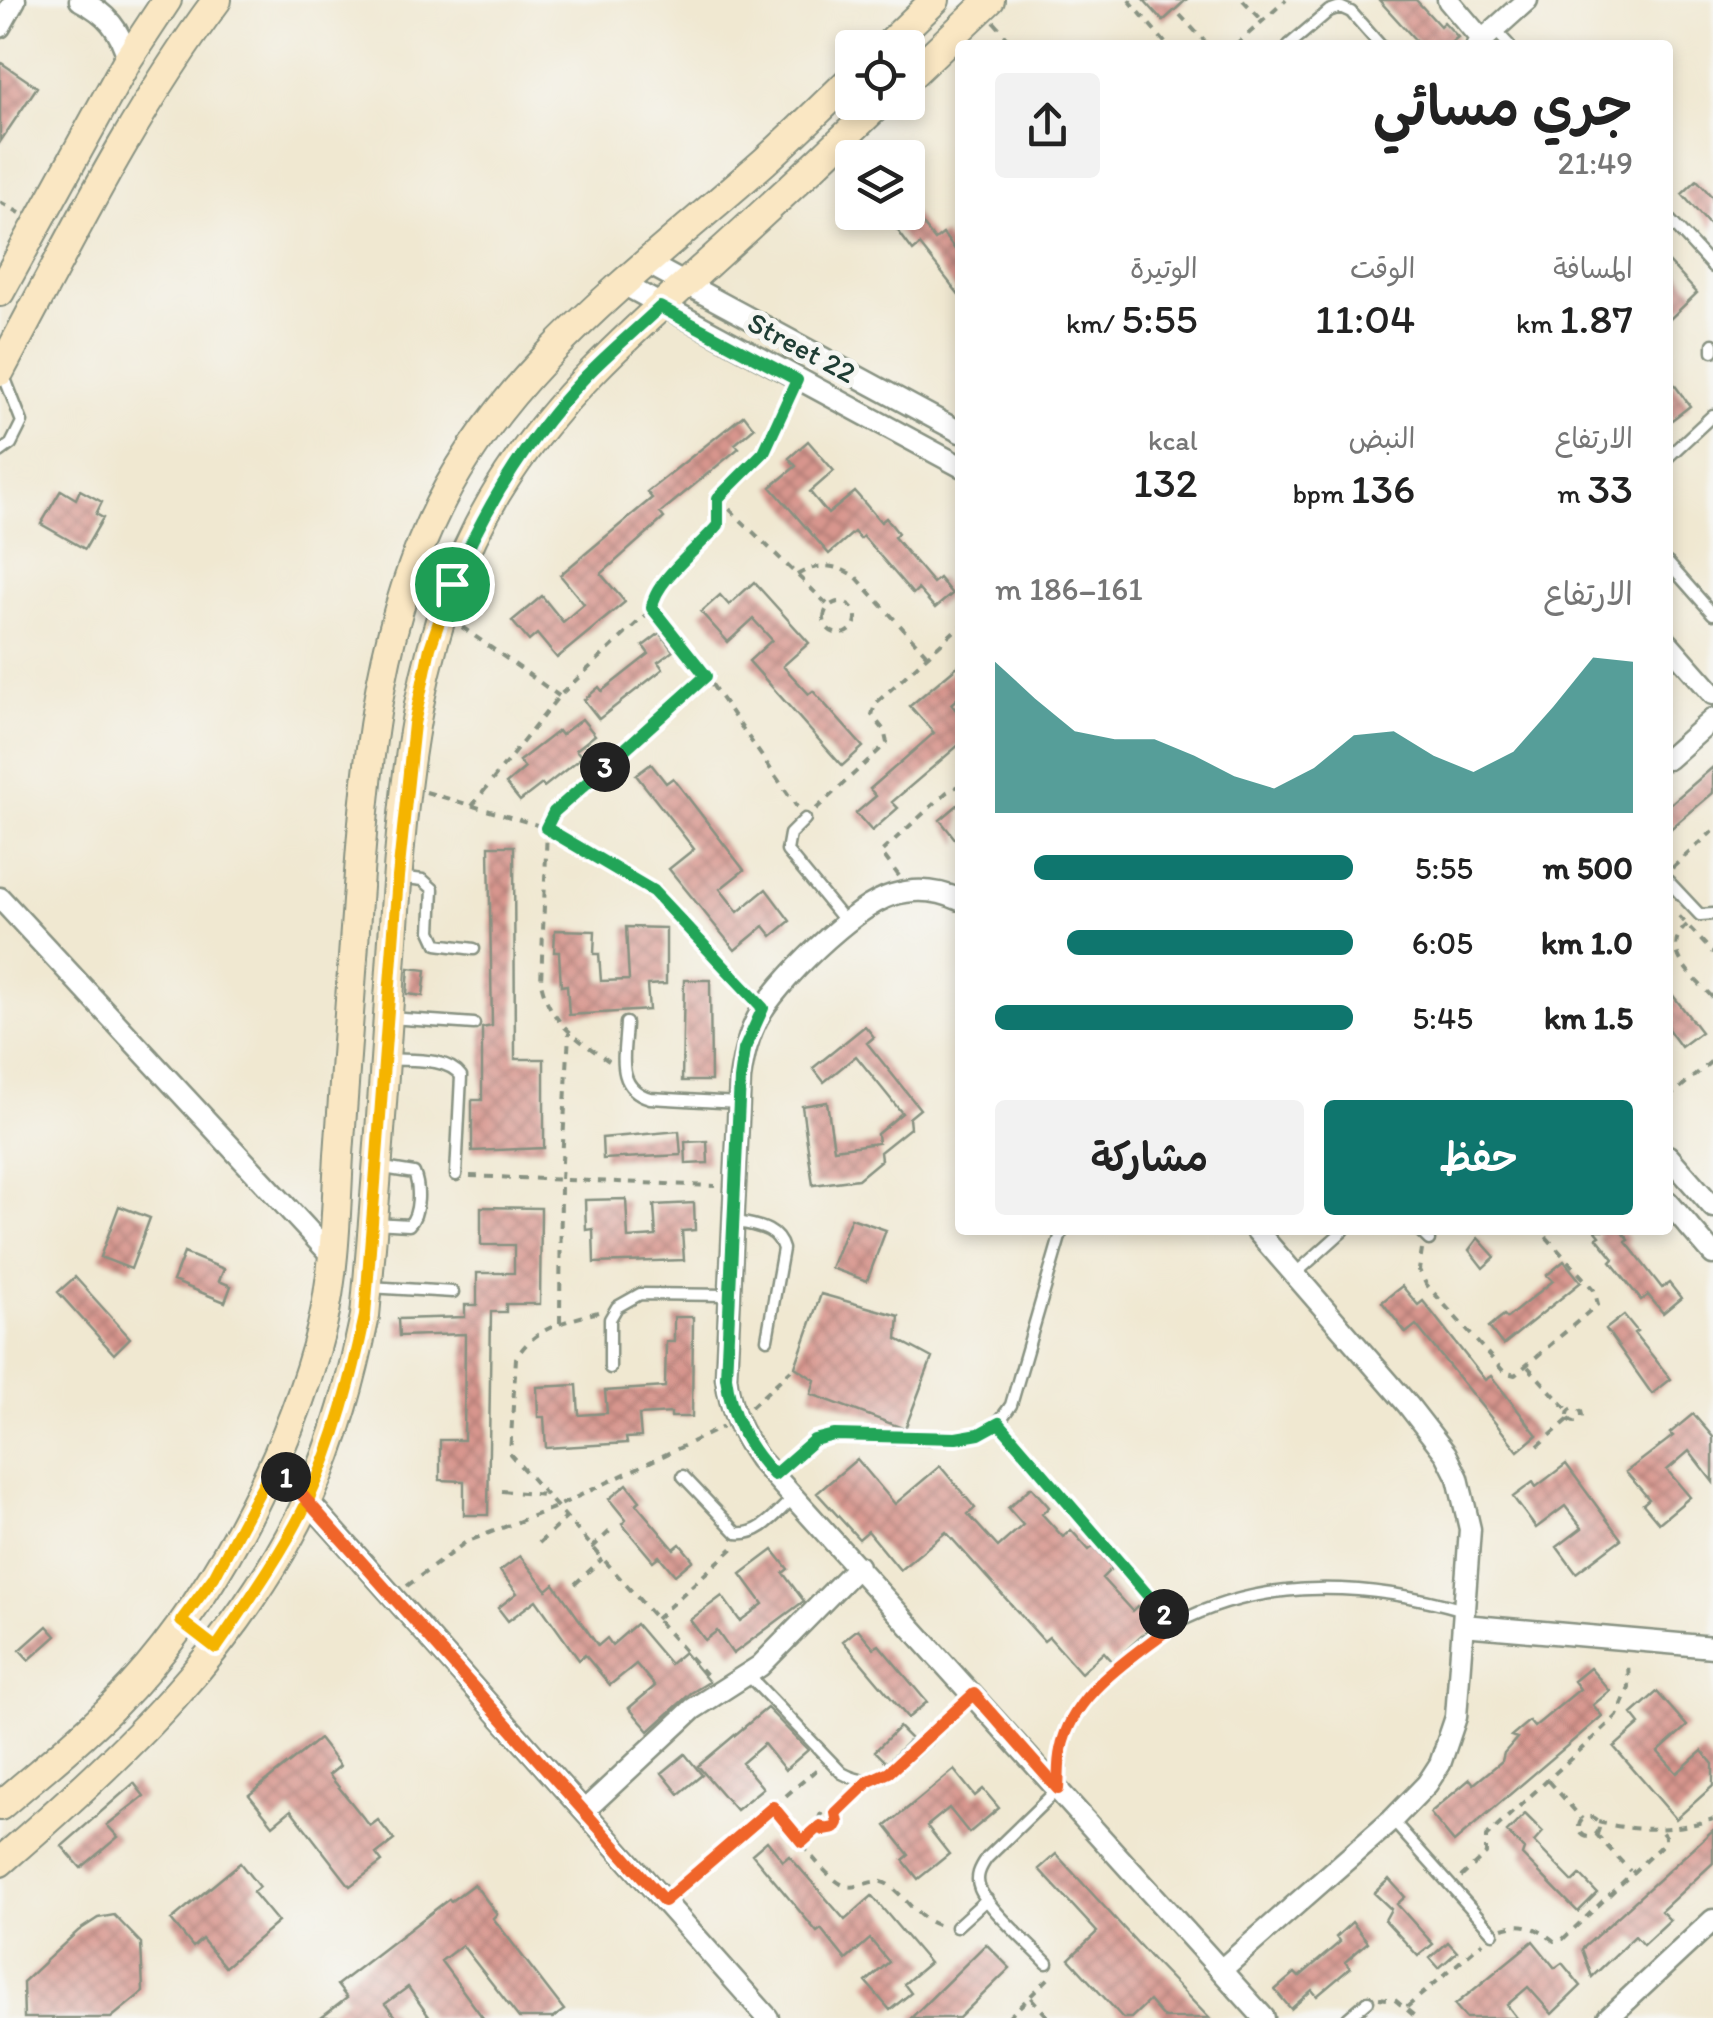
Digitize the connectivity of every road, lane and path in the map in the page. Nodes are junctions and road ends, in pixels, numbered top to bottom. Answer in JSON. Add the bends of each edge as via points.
{"nodes":[{"id":1,"x":15,"y":0,"type":"edge"},
{"id":2,"x":80,"y":0,"type":"edge"},
{"id":3,"x":167,"y":0,"type":"edge"},
{"id":4,"x":217,"y":0,"type":"edge"},
{"id":5,"x":935,"y":0,"type":"edge"},
{"id":6,"x":990,"y":0,"type":"edge"},
{"id":7,"x":1128,"y":0,"type":"edge"},
{"id":8,"x":1243,"y":0,"type":"edge"},
{"id":9,"x":1284,"y":0,"type":"edge"},
{"id":10,"x":1448,"y":0,"type":"edge"},
{"id":11,"x":1527,"y":0,"type":"edge"},
{"id":12,"x":1180,"y":15,"type":"dead end"},
{"id":13,"x":1262,"y":20,"type":"junction"},
{"id":14,"x":0,"y":27,"type":"edge"},
{"id":15,"x":904,"y":30,"type":"edge"},
{"id":16,"x":1164,"y":40,"type":"edge"},
{"id":17,"x":1203,"y":40,"type":"edge"},
{"id":18,"x":1241,"y":40,"type":"edge"},
{"id":19,"x":1296,"y":40,"type":"edge"},
{"id":20,"x":1376,"y":40,"type":"edge"},
{"id":21,"x":1491,"y":40,"type":"edge"},
{"id":22,"x":128,"y":59,"type":"junction"},
{"id":23,"x":925,"y":62,"type":"edge"},
{"id":24,"x":835,"y":94,"type":"edge"},
{"id":25,"x":863,"y":120,"type":"edge"},
{"id":26,"x":1673,"y":223,"type":"edge"},
{"id":27,"x":645,"y":262,"type":"junction"},
{"id":28,"x":1713,"y":267,"type":"edge"},
{"id":29,"x":621,"y":283,"type":"junction"},
{"id":30,"x":685,"y":284,"type":"junction"},
{"id":31,"x":4,"y":285,"type":"edge"},
{"id":32,"x":40,"y":296,"type":"junction"},
{"id":33,"x":660,"y":307,"type":"junction"},
{"id":34,"x":0,"y":370,"type":"edge"},
{"id":35,"x":797,"y":380,"type":"junction"},
{"id":36,"x":1713,"y":415,"type":"edge"},
{"id":37,"x":955,"y":429,"type":"edge"},
{"id":38,"x":0,"y":452,"type":"edge"},
{"id":39,"x":1673,"y":452,"type":"edge"},
{"id":40,"x":955,"y":463,"type":"edge"},
{"id":41,"x":718,"y":498,"type":"junction"},
{"id":42,"x":1673,"y":570,"type":"edge"},
{"id":43,"x":798,"y":576,"type":"junction"},
{"id":44,"x":829,"y":606,"type":"junction"},
{"id":45,"x":652,"y":608,"type":"junction"},
{"id":46,"x":442,"y":612,"type":"junction"},
{"id":47,"x":1713,"y":614,"type":"edge"},
{"id":48,"x":955,"y":631,"type":"edge"},
{"id":49,"x":1673,"y":650,"type":"edge"},
{"id":50,"x":928,"y":656,"type":"junction"},
{"id":51,"x":706,"y":676,"type":"junction"},
{"id":52,"x":1713,"y":694,"type":"edge"},
{"id":53,"x":559,"y":696,"type":"junction"},
{"id":54,"x":1713,"y":719,"type":"edge"},
{"id":55,"x":1673,"y":755,"type":"edge"},
{"id":56,"x":407,"y":786,"type":"junction"},
{"id":57,"x":955,"y":788,"type":"edge"},
{"id":58,"x":472,"y":806,"type":"junction"},
{"id":59,"x":805,"y":819,"type":"junction"},
{"id":60,"x":546,"y":828,"type":"junction"},
{"id":61,"x":1713,"y":831,"type":"edge"},
{"id":62,"x":1673,"y":867,"type":"edge"},
{"id":63,"x":398,"y":877,"type":"junction"},
{"id":64,"x":1673,"y":886,"type":"edge"},
{"id":65,"x":913,"y":891,"type":"junction"},
{"id":66,"x":0,"y":898,"type":"edge"},
{"id":67,"x":955,"y":898,"type":"edge"},
{"id":68,"x":1677,"y":914,"type":"dead end"},
{"id":69,"x":1713,"y":914,"type":"edge"},
{"id":70,"x":846,"y":923,"type":"junction"},
{"id":71,"x":1687,"y":925,"type":"junction"},
{"id":72,"x":474,"y":949,"type":"dead end"},
{"id":73,"x":1713,"y":953,"type":"edge"},
{"id":74,"x":1713,"y":998,"type":"edge"},
{"id":75,"x":763,"y":1008,"type":"junction"},
{"id":76,"x":388,"y":1018,"type":"junction"},
{"id":77,"x":626,"y":1023,"type":"dead end"},
{"id":78,"x":474,"y":1024,"type":"dead end"},
{"id":79,"x":568,"y":1033,"type":"junction"},
{"id":80,"x":385,"y":1059,"type":"junction"},
{"id":81,"x":1713,"y":1060,"type":"edge"},
{"id":82,"x":625,"y":1072,"type":"junction"},
{"id":83,"x":1673,"y":1094,"type":"edge"},
{"id":84,"x":739,"y":1103,"type":"junction"},
{"id":85,"x":1673,"y":1162,"type":"edge"},
{"id":86,"x":378,"y":1167,"type":"junction"},
{"id":87,"x":456,"y":1175,"type":"joint"},
{"id":88,"x":561,"y":1180,"type":"junction"},
{"id":89,"x":735,"y":1187,"type":"junction"},
{"id":90,"x":1673,"y":1208,"type":"edge"},
{"id":91,"x":1713,"y":1208,"type":"edge"},
{"id":92,"x":733,"y":1221,"type":"junction"},
{"id":93,"x":373,"y":1223,"type":"junction"},
{"id":94,"x":1061,"y":1235,"type":"edge"},
{"id":95,"x":1260,"y":1235,"type":"edge"},
{"id":96,"x":1338,"y":1235,"type":"edge"},
{"id":97,"x":1424,"y":1235,"type":"edge"},
{"id":98,"x":1544,"y":1235,"type":"edge"},
{"id":99,"x":1429,"y":1240,"type":"joint"},
{"id":100,"x":1713,"y":1254,"type":"edge"},
{"id":101,"x":332,"y":1257,"type":"junction"},
{"id":102,"x":1294,"y":1274,"type":"junction"},
{"id":103,"x":368,"y":1286,"type":"junction"},
{"id":104,"x":452,"y":1292,"type":"dead end"},
{"id":105,"x":730,"y":1294,"type":"junction"},
{"id":106,"x":617,"y":1307,"type":"junction"},
{"id":107,"x":560,"y":1323,"type":"junction"},
{"id":108,"x":767,"y":1340,"type":"dead end"},
{"id":109,"x":1528,"y":1366,"type":"junction"},
{"id":110,"x":610,"y":1368,"type":"dead end"},
{"id":111,"x":791,"y":1370,"type":"dead end"},
{"id":112,"x":1569,"y":1411,"type":"junction"},
{"id":113,"x":1569,"y":1419,"type":"junction"},
{"id":114,"x":735,"y":1421,"type":"junction"},
{"id":115,"x":999,"y":1423,"type":"junction"},
{"id":116,"x":1538,"y":1446,"type":"dead end"},
{"id":117,"x":274,"y":1464,"type":"junction"},
{"id":118,"x":774,"y":1475,"type":"junction"},
{"id":119,"x":683,"y":1476,"type":"dead end"},
{"id":120,"x":502,"y":1491,"type":"dead end"},
{"id":121,"x":545,"y":1495,"type":"junction"},
{"id":122,"x":794,"y":1498,"type":"junction"},
{"id":123,"x":308,"y":1501,"type":"junction"},
{"id":124,"x":556,"y":1508,"type":"junction"},
{"id":125,"x":566,"y":1518,"type":"junction"},
{"id":126,"x":611,"y":1530,"type":"dead end"},
{"id":127,"x":748,"y":1534,"type":"junction"},
{"id":128,"x":539,"y":1543,"type":"dead end"},
{"id":129,"x":592,"y":1548,"type":"junction"},
{"id":130,"x":602,"y":1559,"type":"junction"},
{"id":131,"x":858,"y":1566,"type":"junction"},
{"id":132,"x":575,"y":1584,"type":"dead end"},
{"id":133,"x":392,"y":1596,"type":"junction"},
{"id":134,"x":1464,"y":1618,"type":"junction"},
{"id":135,"x":656,"y":1619,"type":"junction"},
{"id":136,"x":181,"y":1621,"type":"junction"},
{"id":137,"x":1173,"y":1625,"type":"junction"},
{"id":138,"x":1628,"y":1640,"type":"junction"},
{"id":139,"x":1713,"y":1647,"type":"edge"},
{"id":140,"x":216,"y":1648,"type":"junction"},
{"id":141,"x":748,"y":1676,"type":"junction"},
{"id":142,"x":720,"y":1690,"type":"junction"},
{"id":143,"x":974,"y":1694,"type":"junction"},
{"id":144,"x":828,"y":1759,"type":"junction"},
{"id":145,"x":1548,"y":1780,"type":"junction"},
{"id":146,"x":869,"y":1781,"type":"junction"},
{"id":147,"x":1058,"y":1789,"type":"junction"},
{"id":148,"x":0,"y":1806,"type":"edge"},
{"id":149,"x":773,"y":1807,"type":"junction"},
{"id":150,"x":584,"y":1811,"type":"junction"},
{"id":151,"x":836,"y":1813,"type":"junction"},
{"id":152,"x":1582,"y":1819,"type":"junction"},
{"id":153,"x":1713,"y":1819,"type":"edge"},
{"id":154,"x":1392,"y":1820,"type":"junction"},
{"id":155,"x":1598,"y":1822,"type":"junction"},
{"id":156,"x":820,"y":1826,"type":"junction"},
{"id":157,"x":1659,"y":1829,"type":"junction"},
{"id":158,"x":1596,"y":1834,"type":"junction"},
{"id":159,"x":802,"y":1842,"type":"junction"},
{"id":160,"x":1,"y":1862,"type":"edge"},
{"id":161,"x":1632,"y":1873,"type":"junction"},
{"id":162,"x":1451,"y":1886,"type":"junction"},
{"id":163,"x":986,"y":1899,"type":"junction"},
{"id":164,"x":664,"y":1901,"type":"junction"},
{"id":165,"x":1713,"y":1920,"type":"edge"},
{"id":166,"x":956,"y":1928,"type":"joint"},
{"id":167,"x":1493,"y":1933,"type":"junction"},
{"id":168,"x":1046,"y":1964,"type":"joint"},
{"id":169,"x":1221,"y":1970,"type":"junction"},
{"id":170,"x":1030,"y":1998,"type":"junction"},
{"id":171,"x":1368,"y":2001,"type":"joint"},
{"id":172,"x":1407,"y":2007,"type":"junction"},
{"id":173,"x":768,"y":2018,"type":"edge"},
{"id":174,"x":1008,"y":2018,"type":"edge"},
{"id":175,"x":1049,"y":2018,"type":"edge"},
{"id":176,"x":1264,"y":2018,"type":"edge"},
{"id":177,"x":1348,"y":2018,"type":"edge"},
{"id":178,"x":1417,"y":2018,"type":"edge"},
{"id":179,"x":1608,"y":2018,"type":"edge"}],
"edges":[{"from":1,"to":14,"type":"street"},
{"from":2,"to":22,"type":"street","via":[[115,26]]},
{"from":3,"to":22,"type":"street"},
{"from":4,"to":32,"type":"street","via":[[126,137]]},
{"from":5,"to":15,"type":"street"},
{"from":6,"to":23,"type":"street"},
{"from":7,"to":16,"type":"path"},
{"from":8,"to":13,"type":"path"},
{"from":9,"to":13,"type":"path"},
{"from":10,"to":21,"type":"street"},
{"from":11,"to":21,"type":"street"},
{"from":12,"to":17,"type":"path"},
{"from":13,"to":18,"type":"path"},
{"from":19,"to":20,"type":"lane","via":[[1340,7]]},
{"from":22,"to":31,"type":"street"},
{"from":24,"to":27,"type":"street"},
{"from":25,"to":30,"type":"street"},
{"from":26,"to":28,"type":"lane"},
{"from":27,"to":29,"type":"street"},
{"from":27,"to":30,"type":"street","name":"Street 22"},
{"from":29,"to":33,"type":"street","name":"Street 22"},
{"from":29,"to":101,"type":"street","via":[[531,370],[470,452],[432,520],[391,632],[374,718],[361,852]]},
{"from":30,"to":33,"type":"street"},
{"from":30,"to":37,"type":"street","name":"Street 22"},
{"from":31,"to":32,"type":"street"},
{"from":32,"to":34,"type":"street"},
{"from":33,"to":35,"type":"street","name":"Street 22"},
{"from":33,"to":46,"type":"street","via":[[586,376],[507,476],[474,532]]},
{"from":34,"to":38,"type":"lane","via":[[22,422]]},
{"from":35,"to":40,"type":"street","name":"Street 22"},
{"from":35,"to":41,"type":"path","via":[[764,452]]},
{"from":36,"to":39,"type":"lane"},
{"from":41,"to":43,"type":"path"},
{"from":41,"to":45,"type":"path","via":[[718,525],[660,587]]},
{"from":42,"to":47,"type":"lane"},
{"from":43,"to":44,"type":"path"},
{"from":43,"to":50,"type":"path","via":[[826,565],[843,568]]},
{"from":44,"to":44,"type":"path","via":[[824,621],[833,633],[854,628],[851,606]]},
{"from":45,"to":51,"type":"path"},
{"from":45,"to":53,"type":"path"},
{"from":46,"to":53,"type":"path"},
{"from":46,"to":56,"type":"street","via":[[418,705]]},
{"from":48,"to":50,"type":"path"},
{"from":49,"to":52,"type":"street"},
{"from":50,"to":59,"type":"path","via":[[872,709],[887,736],[883,749]]},
{"from":51,"to":59,"type":"path"},
{"from":51,"to":60,"type":"path","via":[[554,812]]},
{"from":53,"to":58,"type":"path"},
{"from":54,"to":55,"type":"street"},
{"from":56,"to":58,"type":"path"},
{"from":56,"to":63,"type":"street"},
{"from":57,"to":65,"type":"path","via":[[881,852]]},
{"from":58,"to":60,"type":"path"},
{"from":59,"to":70,"type":"lane","via":[[790,834],[786,851]]},
{"from":60,"to":75,"type":"path","via":[[653,891]]},
{"from":60,"to":79,"type":"path","via":[[540,984]]},
{"from":61,"to":62,"type":"path"},
{"from":63,"to":72,"type":"lane","via":[[430,883],[437,944]]},
{"from":63,"to":76,"type":"street"},
{"from":64,"to":69,"type":"lane","via":[[1700,914]]},
{"from":65,"to":67,"type":"street"},
{"from":65,"to":70,"type":"street","via":[[889,896]]},
{"from":66,"to":101,"type":"street"},
{"from":68,"to":71,"type":"path"},
{"from":70,"to":75,"type":"street"},
{"from":71,"to":73,"type":"path"},
{"from":71,"to":74,"type":"path","via":[[1680,931],[1679,960]]},
{"from":75,"to":84,"type":"street","via":[[744,1050]]},
{"from":76,"to":78,"type":"lane"},
{"from":76,"to":80,"type":"street"},
{"from":77,"to":82,"type":"lane"},
{"from":79,"to":82,"type":"path"},
{"from":79,"to":88,"type":"path"},
{"from":80,"to":86,"type":"street"},
{"from":80,"to":87,"type":"lane","via":[[444,1064],[461,1076]]},
{"from":81,"to":83,"type":"path"},
{"from":82,"to":84,"type":"lane","via":[[638,1095]]},
{"from":84,"to":89,"type":"street"},
{"from":85,"to":91,"type":"street"},
{"from":86,"to":93,"type":"street"},
{"from":86,"to":93,"type":"lane","via":[[414,1173],[416,1215],[410,1225]]},
{"from":87,"to":88,"type":"path"},
{"from":88,"to":89,"type":"path"},
{"from":88,"to":107,"type":"path"},
{"from":89,"to":92,"type":"street"},
{"from":90,"to":100,"type":"street"},
{"from":92,"to":105,"type":"street"},
{"from":92,"to":108,"type":"lane","via":[[768,1230],[780,1241]]},
{"from":93,"to":103,"type":"street"},
{"from":94,"to":115,"type":"lane","via":[[1011,1405]]},
{"from":95,"to":102,"type":"street"},
{"from":96,"to":102,"type":"lane"},
{"from":97,"to":99,"type":"lane"},
{"from":98,"to":109,"type":"path","via":[[1594,1290],[1598,1304]]},
{"from":99,"to":109,"type":"path","via":[[1420,1254],[1426,1284],[1504,1372],[1515,1375]]},
{"from":101,"to":117,"type":"street","via":[[322,1324]]},
{"from":102,"to":134,"type":"street","via":[[1408,1405],[1458,1478],[1470,1529]]},
{"from":103,"to":104,"type":"lane"},
{"from":103,"to":123,"type":"street","via":[[350,1385]]},
{"from":105,"to":106,"type":"lane","via":[[640,1294]]},
{"from":105,"to":114,"type":"street","via":[[726,1377]]},
{"from":106,"to":107,"type":"path"},
{"from":106,"to":110,"type":"lane","via":[[610,1319]]},
{"from":107,"to":121,"type":"path","via":[[516,1358],[510,1454]]},
{"from":109,"to":112,"type":"path"},
{"from":111,"to":114,"type":"path"},
{"from":112,"to":113,"type":"path"},
{"from":112,"to":113,"type":"path","via":[[1582,1413],[1580,1420]]},
{"from":113,"to":116,"type":"path"},
{"from":114,"to":118,"type":"street"},
{"from":114,"to":124,"type":"path"},
{"from":115,"to":118,"type":"lane","via":[[956,1438],[834,1435],[814,1440]]},
{"from":115,"to":137,"type":"lane"},
{"from":117,"to":123,"type":"street"},
{"from":117,"to":136,"type":"street","via":[[214,1577]]},
{"from":118,"to":122,"type":"street"},
{"from":119,"to":127,"type":"lane","via":[[729,1527]]},
{"from":120,"to":121,"type":"path"},
{"from":121,"to":124,"type":"path"},
{"from":122,"to":127,"type":"lane"},
{"from":122,"to":131,"type":"street"},
{"from":123,"to":133,"type":"street"},
{"from":123,"to":140,"type":"street"},
{"from":124,"to":125,"type":"path"},
{"from":124,"to":133,"type":"path","via":[[466,1542]]},
{"from":125,"to":128,"type":"path"},
{"from":125,"to":129,"type":"path"},
{"from":126,"to":129,"type":"path"},
{"from":127,"to":135,"type":"path"},
{"from":129,"to":130,"type":"path"},
{"from":130,"to":132,"type":"path"},
{"from":130,"to":135,"type":"path"},
{"from":131,"to":141,"type":"street"},
{"from":131,"to":143,"type":"street"},
{"from":133,"to":150,"type":"street"},
{"from":134,"to":137,"type":"lane","via":[[1415,1596],[1312,1588],[1262,1596]]},
{"from":134,"to":138,"type":"street"},
{"from":134,"to":154,"type":"street","via":[[1450,1740],[1427,1784]]},
{"from":135,"to":142,"type":"path"},
{"from":136,"to":140,"type":"street"},
{"from":136,"to":148,"type":"street","via":[[112,1707]]},
{"from":137,"to":147,"type":"lane","via":[[1091,1692],[1071,1719]]},
{"from":138,"to":139,"type":"street"},
{"from":138,"to":145,"type":"path","via":[[1628,1688],[1618,1716]]},
{"from":140,"to":160,"type":"street","via":[[143,1732]]},
{"from":141,"to":142,"type":"street"},
{"from":141,"to":144,"type":"lane"},
{"from":142,"to":150,"type":"street"},
{"from":143,"to":146,"type":"lane","via":[[889,1772]]},
{"from":143,"to":147,"type":"street"},
{"from":144,"to":146,"type":"lane","via":[[842,1774]]},
{"from":144,"to":149,"type":"path"},
{"from":145,"to":152,"type":"path"},
{"from":145,"to":162,"type":"path","via":[[1484,1840],[1486,1854]]},
{"from":146,"to":151,"type":"path"},
{"from":147,"to":163,"type":"lane","via":[[987,1858],[978,1886]]},
{"from":147,"to":169,"type":"street"},
{"from":149,"to":159,"type":"path"},
{"from":149,"to":164,"type":"path"},
{"from":150,"to":164,"type":"street"},
{"from":151,"to":156,"type":"path","via":[[820,1815]]},
{"from":151,"to":156,"type":"path","via":[[835,1828]]},
{"from":152,"to":155,"type":"path"},
{"from":152,"to":158,"type":"path","via":[[1580,1831]]},
{"from":153,"to":157,"type":"path"},
{"from":154,"to":162,"type":"lane"},
{"from":154,"to":169,"type":"street"},
{"from":155,"to":157,"type":"path"},
{"from":155,"to":158,"type":"path"},
{"from":156,"to":159,"type":"path"},
{"from":157,"to":161,"type":"path","via":[[1665,1842]]},
{"from":158,"to":161,"type":"path"},
{"from":159,"to":166,"type":"path","via":[[842,1885],[883,1882],[924,1920]]},
{"from":161,"to":167,"type":"path","via":[[1559,1942],[1523,1924]]},
{"from":162,"to":167,"type":"lane"},
{"from":163,"to":166,"type":"lane"},
{"from":163,"to":168,"type":"lane"},
{"from":164,"to":173,"type":"street"},
{"from":165,"to":179,"type":"street"},
{"from":167,"to":172,"type":"path"},
{"from":168,"to":170,"type":"path","via":[[1051,1977]]},
{"from":169,"to":176,"type":"street"},
{"from":170,"to":174,"type":"path"},
{"from":170,"to":175,"type":"path"},
{"from":171,"to":172,"type":"path","via":[[1395,2000]]},
{"from":171,"to":177,"type":"lane"},
{"from":172,"to":178,"type":"path"}]}
